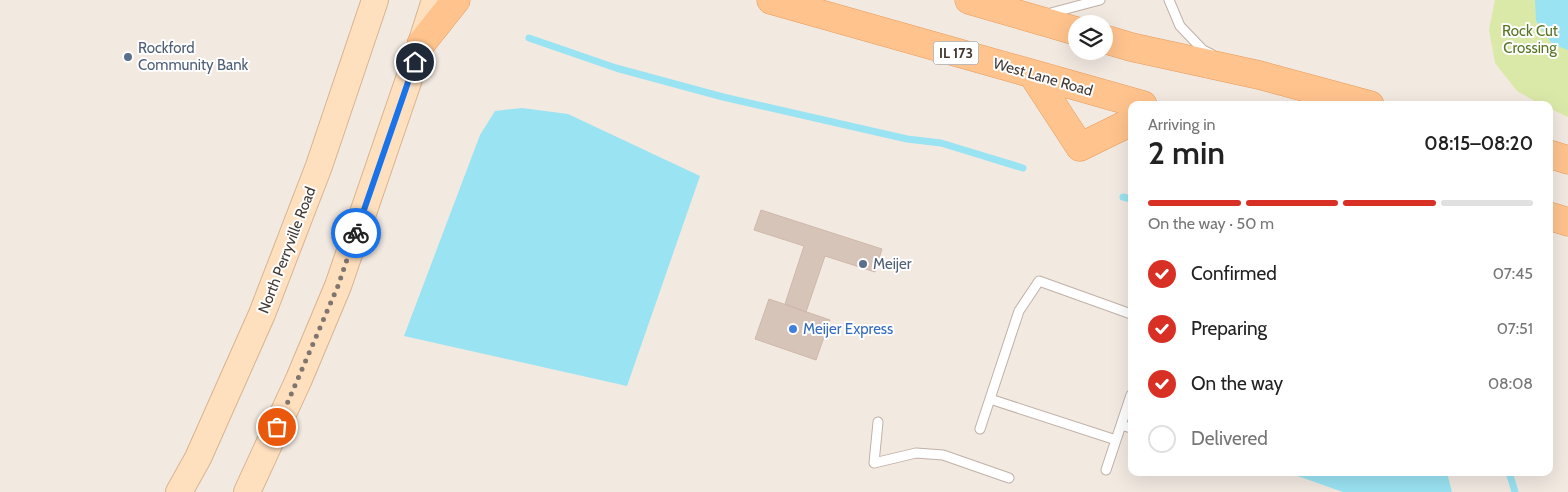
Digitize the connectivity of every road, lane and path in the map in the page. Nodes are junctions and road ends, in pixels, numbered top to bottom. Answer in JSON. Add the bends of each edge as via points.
{"nodes":[{"id":1,"x":375,"y":0,"type":"edge"},
{"id":2,"x":435,"y":0,"type":"edge"},
{"id":3,"x":456,"y":0,"type":"edge"},
{"id":4,"x":771,"y":0,"type":"edge"},
{"id":5,"x":969,"y":0,"type":"edge"},
{"id":6,"x":1100,"y":0,"type":"edge"},
{"id":7,"x":1169,"y":0,"type":"edge"},
{"id":8,"x":1030,"y":18,"type":"junction"},
{"id":9,"x":1068,"y":29,"type":"edge"},
{"id":10,"x":1113,"y":42,"type":"edge"},
{"id":11,"x":421,"y":44,"type":"junction"},
{"id":12,"x":1033,"y":75,"type":"junction"},
{"id":13,"x":1260,"y":75,"type":"junction"},
{"id":14,"x":1128,"y":101,"type":"edge"},
{"id":15,"x":1355,"y":101,"type":"edge"},
{"id":16,"x":1128,"y":123,"type":"edge"},
{"id":17,"x":1553,"y":155,"type":"edge"},
{"id":18,"x":1568,"y":160,"type":"edge"},
{"id":19,"x":1553,"y":217,"type":"edge"},
{"id":20,"x":1568,"y":222,"type":"edge"},
{"id":21,"x":1128,"y":313,"type":"edge"},
{"id":22,"x":990,"y":399,"type":"junction"},
{"id":23,"x":1128,"y":404,"type":"edge"},
{"id":24,"x":878,"y":422,"type":"dead end"},
{"id":25,"x":1121,"y":425,"type":"junction"},
{"id":26,"x":1128,"y":427,"type":"edge"},
{"id":27,"x":980,"y":429,"type":"dead end"},
{"id":28,"x":1116,"y":440,"type":"junction"},
{"id":29,"x":1106,"y":470,"type":"dead end"},
{"id":30,"x":1009,"y":478,"type":"dead end"},
{"id":31,"x":179,"y":492,"type":"edge"},
{"id":32,"x":247,"y":492,"type":"edge"}],
"edges":[{"from":1,"to":31,"type":"main road","name":"North Perryville Road","via":[[319,166],[262,314],[198,458]]},
{"from":2,"to":11,"type":"main road"},
{"from":3,"to":11,"type":"main road"},
{"from":4,"to":12,"type":"main road","name":"West Lane Road","number":"IL 173"},
{"from":5,"to":8,"type":"main road"},
{"from":6,"to":8,"type":"lane"},
{"from":7,"to":13,"type":"lane","via":[[1180,26],[1203,50]]},
{"from":8,"to":9,"type":"main road"},
{"from":10,"to":13,"type":"main road"},
{"from":11,"to":32,"type":"main road","via":[[338,286]]},
{"from":12,"to":14,"type":"main road","name":"West Lane Road","number":"IL 173"},
{"from":12,"to":16,"type":"main road","via":[[1080,147]]},
{"from":13,"to":15,"type":"main road"},
{"from":17,"to":18,"type":"main road"},
{"from":19,"to":20,"type":"main road"},
{"from":21,"to":22,"type":"lane","via":[[1039,281],[1019,312]]},
{"from":22,"to":27,"type":"lane"},
{"from":22,"to":28,"type":"lane"},
{"from":23,"to":25,"type":"lane"},
{"from":24,"to":30,"type":"lane","via":[[874,463],[916,453],[943,455]]},
{"from":25,"to":26,"type":"lane"},
{"from":25,"to":28,"type":"lane"},
{"from":28,"to":29,"type":"lane"}]}
